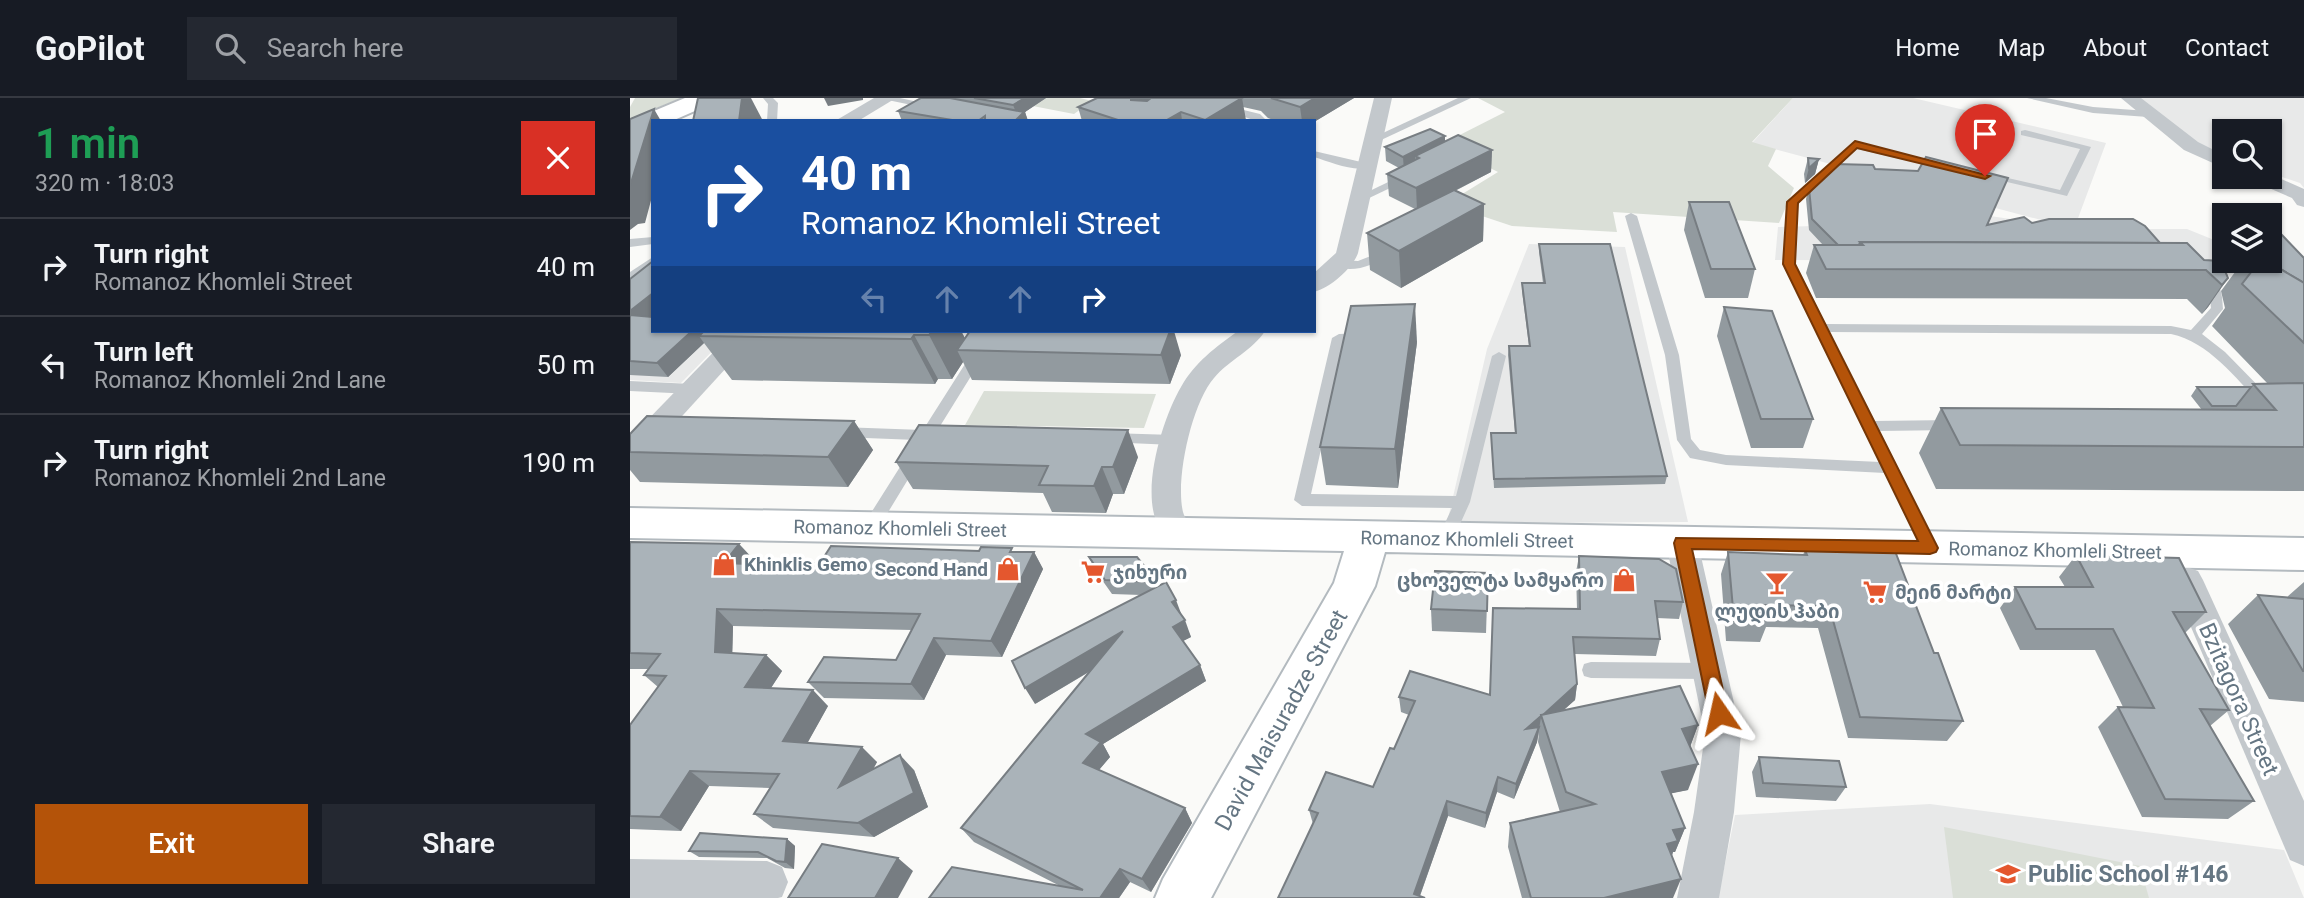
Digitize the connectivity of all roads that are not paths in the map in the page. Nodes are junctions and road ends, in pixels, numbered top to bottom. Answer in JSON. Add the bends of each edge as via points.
{"nodes":[{"id":1,"x":768,"y":98,"type":"edge"},
{"id":2,"x":885,"y":98,"type":"edge"},
{"id":3,"x":1382,"y":98,"type":"edge"},
{"id":4,"x":1466,"y":98,"type":"edge"},
{"id":5,"x":2032,"y":98,"type":"edge"},
{"id":6,"x":2130,"y":98,"type":"edge"},
{"id":7,"x":717,"y":99,"type":"edge"},
{"id":8,"x":1211,"y":103,"type":"edge"},
{"id":9,"x":939,"y":108,"type":"edge"},
{"id":10,"x":2148,"y":114,"type":"junction"},
{"id":11,"x":661,"y":119,"type":"edge"},
{"id":12,"x":685,"y":119,"type":"edge"},
{"id":13,"x":772,"y":119,"type":"edge"},
{"id":14,"x":848,"y":119,"type":"edge"},
{"id":15,"x":1260,"y":119,"type":"edge"},
{"id":16,"x":651,"y":123,"type":"edge"},
{"id":17,"x":630,"y":130,"type":"edge"},
{"id":18,"x":2025,"y":133,"type":"dead end"},
{"id":19,"x":651,"y":134,"type":"edge"},
{"id":20,"x":1375,"y":139,"type":"junction"},
{"id":21,"x":630,"y":143,"type":"edge"},
{"id":22,"x":1316,"y":155,"type":"edge"},
{"id":23,"x":1339,"y":161,"type":"junction"},
{"id":24,"x":2212,"y":163,"type":"edge"},
{"id":25,"x":1368,"y":165,"type":"junction"},
{"id":26,"x":1316,"y":169,"type":"edge"},
{"id":27,"x":1417,"y":171,"type":"edge"},
{"id":28,"x":2282,"y":187,"type":"edge"},
{"id":29,"x":2302,"y":196,"type":"edge"},
{"id":30,"x":1361,"y":198,"type":"junction"},
{"id":31,"x":1631,"y":216,"type":"dead end"},
{"id":32,"x":651,"y":240,"type":"edge"},
{"id":33,"x":630,"y":243,"type":"edge"},
{"id":34,"x":1392,"y":251,"type":"edge"},
{"id":35,"x":651,"y":262,"type":"edge"},
{"id":36,"x":1316,"y":263,"type":"edge"},
{"id":37,"x":1339,"y":264,"type":"junction"},
{"id":38,"x":1789,"y":264,"type":"junction"},
{"id":39,"x":1803,"y":264,"type":"dead end"},
{"id":40,"x":2199,"y":275,"type":"edge"},
{"id":41,"x":630,"y":278,"type":"edge"},
{"id":42,"x":1316,"y":283,"type":"edge"},
{"id":43,"x":1822,"y":328,"type":"junction"},
{"id":44,"x":746,"y":333,"type":"edge"},
{"id":45,"x":991,"y":333,"type":"edge"},
{"id":46,"x":1251,"y":333,"type":"edge"},
{"id":47,"x":2194,"y":335,"type":"junction"},
{"id":48,"x":1380,"y":337,"type":"edge"},
{"id":49,"x":1499,"y":356,"type":"dead end"},
{"id":50,"x":630,"y":386,"type":"edge"},
{"id":51,"x":692,"y":389,"type":"junction"},
{"id":52,"x":2276,"y":411,"type":"edge"},
{"id":53,"x":1966,"y":425,"type":"edge"},
{"id":54,"x":1871,"y":426,"type":"junction"},
{"id":55,"x":656,"y":428,"type":"junction"},
{"id":56,"x":683,"y":429,"type":"edge"},
{"id":57,"x":819,"y":432,"type":"edge"},
{"id":58,"x":928,"y":434,"type":"junction"},
{"id":59,"x":955,"y":435,"type":"edge"},
{"id":60,"x":1092,"y":438,"type":"edge"},
{"id":61,"x":1174,"y":440,"type":"junction"},
{"id":62,"x":630,"y":455,"type":"edge"},
{"id":63,"x":1891,"y":468,"type":"junction"},
{"id":64,"x":1462,"y":502,"type":"junction"},
{"id":65,"x":630,"y":523,"type":"edge"},
{"id":66,"x":870,"y":528,"type":"junction"},
{"id":67,"x":1182,"y":534,"type":"junction"},
{"id":68,"x":1369,"y":537,"type":"junction"},
{"id":69,"x":1446,"y":538,"type":"junction"},
{"id":70,"x":1682,"y":543,"type":"junction"},
{"id":71,"x":1930,"y":548,"type":"junction"},
{"id":72,"x":2175,"y":552,"type":"junction"},
{"id":73,"x":2304,"y":554,"type":"edge"},
{"id":74,"x":1591,"y":670,"type":"dead end"},
{"id":75,"x":1710,"y":671,"type":"junction"},
{"id":76,"x":2304,"y":846,"type":"edge"},
{"id":77,"x":630,"y":880,"type":"edge"},
{"id":78,"x":767,"y":883,"type":"dead end"},
{"id":79,"x":703,"y":890,"type":"edge"},
{"id":80,"x":1182,"y":898,"type":"edge"},
{"id":81,"x":1698,"y":898,"type":"edge"}],
"edges":[{"from":1,"to":13,"type":"lane","via":[[773,103]]},
{"from":2,"to":9,"type":"lane"},
{"from":2,"to":14,"type":"street"},
{"from":3,"to":20,"type":"street"},
{"from":4,"to":20,"type":"lane"},
{"from":5,"to":10,"type":"lane","via":[[2093,110]]},
{"from":6,"to":10,"type":"street"},
{"from":7,"to":11,"type":"street"},
{"from":7,"to":12,"type":"street"},
{"from":8,"to":15,"type":"lane"},
{"from":10,"to":24,"type":"street"},
{"from":16,"to":17,"type":"street"},
{"from":18,"to":38,"type":"lane","via":[[2086,147],[2063,194],[1855,145],[1793,199]]},
{"from":19,"to":21,"type":"street"},
{"from":20,"to":25,"type":"street"},
{"from":22,"to":23,"type":"lane"},
{"from":23,"to":25,"type":"lane"},
{"from":23,"to":26,"type":"lane"},
{"from":25,"to":30,"type":"street"},
{"from":27,"to":30,"type":"lane"},
{"from":28,"to":29,"type":"street"},
{"from":30,"to":37,"type":"street","via":[[1347,253]]},
{"from":31,"to":63,"type":"lane","via":[[1672,355],[1684,440],[1695,454],[1726,460]]},
{"from":32,"to":33,"type":"lane"},
{"from":34,"to":37,"type":"lane","via":[[1360,265]]},
{"from":35,"to":41,"type":"lane"},
{"from":36,"to":37,"type":"street"},
{"from":37,"to":42,"type":"street"},
{"from":38,"to":39,"type":"lane"},
{"from":38,"to":43,"type":"lane"},
{"from":40,"to":47,"type":"lane","via":[[2215,289],[2217,309]]},
{"from":43,"to":47,"type":"lane","via":[[2139,328]]},
{"from":43,"to":54,"type":"lane"},
{"from":44,"to":51,"type":"street"},
{"from":45,"to":58,"type":"lane"},
{"from":46,"to":61,"type":"street","via":[[1200,377],[1184,405]]},
{"from":47,"to":52,"type":"lane"},
{"from":48,"to":64,"type":"lane","via":[[1339,338],[1302,500]]},
{"from":49,"to":64,"type":"lane"},
{"from":50,"to":51,"type":"lane"},
{"from":51,"to":55,"type":"street"},
{"from":53,"to":54,"type":"lane"},
{"from":54,"to":63,"type":"lane"},
{"from":55,"to":56,"type":"lane"},
{"from":55,"to":62,"type":"street"},
{"from":57,"to":58,"type":"lane"},
{"from":58,"to":59,"type":"lane"},
{"from":58,"to":66,"type":"lane"},
{"from":60,"to":61,"type":"lane"},
{"from":61,"to":67,"type":"street","via":[[1167,500],[1171,523]]},
{"from":63,"to":71,"type":"lane"},
{"from":64,"to":69,"type":"lane"},
{"from":65,"to":66,"type":"street","name":"Romanoz Khomleli Street"},
{"from":66,"to":67,"type":"street","name":"Romanoz Khomleli Street"},
{"from":67,"to":68,"type":"street","name":"Romanoz Khomleli Street"},
{"from":68,"to":69,"type":"street","name":"Romanoz Khomleli Street"},
{"from":68,"to":80,"type":"street","name":"David Maisuradze Street","via":[[1354,586]]},
{"from":69,"to":70,"type":"street","name":"Romanoz Khomleli Street"},
{"from":70,"to":71,"type":"street","name":"Romanoz Khomleli Street"},
{"from":70,"to":75,"type":"street"},
{"from":71,"to":72,"type":"street","name":"Romanoz Khomleli Street"},
{"from":72,"to":73,"type":"street","name":"Romanoz Khomleli Street"},
{"from":72,"to":76,"type":"street","name":"Bzitagora Street"},
{"from":74,"to":75,"type":"lane"},
{"from":75,"to":81,"type":"street","via":[[1723,734]]},
{"from":77,"to":79,"type":"street"},
{"from":78,"to":79,"type":"street"}]}
